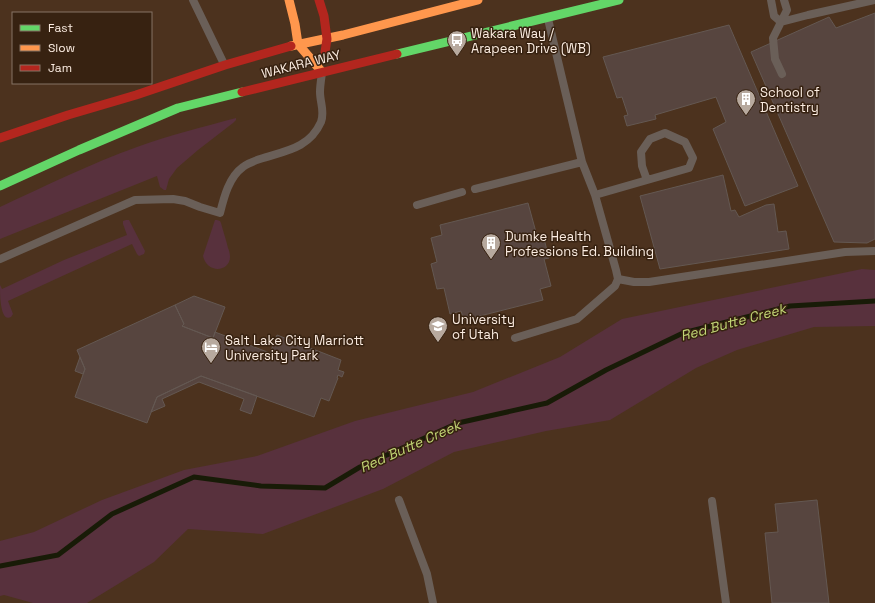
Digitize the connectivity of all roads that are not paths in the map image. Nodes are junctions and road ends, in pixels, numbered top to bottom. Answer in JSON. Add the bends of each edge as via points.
{"nodes":[{"id":1,"x":193,"y":0,"type":"edge"},
{"id":2,"x":289,"y":0,"type":"edge"},
{"id":3,"x":319,"y":0,"type":"edge"},
{"id":4,"x":478,"y":0,"type":"edge"},
{"id":5,"x":619,"y":0,"type":"edge"},
{"id":6,"x":771,"y":0,"type":"edge"},
{"id":7,"x":784,"y":0,"type":"edge"},
{"id":8,"x":875,"y":0,"type":"edge"},
{"id":9,"x":548,"y":18,"type":"junction"},
{"id":10,"x":780,"y":22,"type":"junction"},
{"id":11,"x":327,"y":39,"type":"junction"},
{"id":12,"x":298,"y":44,"type":"junction"},
{"id":13,"x":225,"y":65,"type":"junction"},
{"id":14,"x":322,"y":72,"type":"junction"},
{"id":15,"x":782,"y":74,"type":"dead end"},
{"id":16,"x":0,"y":137,"type":"edge"},
{"id":17,"x":582,"y":162,"type":"junction"},
{"id":18,"x":647,"y":180,"type":"junction"},
{"id":19,"x":0,"y":186,"type":"edge"},
{"id":20,"x":475,"y":189,"type":"dead end"},
{"id":21,"x":462,"y":192,"type":"dead end"},
{"id":22,"x":595,"y":195,"type":"junction"},
{"id":23,"x":417,"y":205,"type":"dead end"},
{"id":24,"x":875,"y":251,"type":"edge"},
{"id":25,"x":0,"y":259,"type":"edge"},
{"id":26,"x":618,"y":279,"type":"junction"},
{"id":27,"x":515,"y":338,"type":"dead end"},
{"id":28,"x":399,"y":500,"type":"dead end"},
{"id":29,"x":712,"y":501,"type":"dead end"},
{"id":30,"x":433,"y":603,"type":"edge"},
{"id":31,"x":726,"y":603,"type":"edge"}],
"edges":[{"from":1,"to":13,"type":"lane"},
{"from":2,"to":12,"type":"street"},
{"from":3,"to":11,"type":"street"},
{"from":4,"to":11,"type":"street","name":"WAKARA WAY"},
{"from":5,"to":9,"type":"street","name":"WAKARA WAY"},
{"from":6,"to":10,"type":"lane","via":[[774,16]]},
{"from":7,"to":10,"type":"lane","via":[[787,10]]},
{"from":8,"to":10,"type":"lane"},
{"from":9,"to":14,"type":"street","name":"WAKARA WAY"},
{"from":9,"to":17,"type":"lane"},
{"from":10,"to":15,"type":"lane","via":[[773,38],[775,59]]},
{"from":11,"to":12,"type":"street","name":"WAKARA WAY"},
{"from":11,"to":14,"type":"street"},
{"from":12,"to":13,"type":"street","name":"WAKARA WAY"},
{"from":12,"to":14,"type":"street"},
{"from":13,"to":16,"type":"street","name":"WAKARA WAY"},
{"from":14,"to":19,"type":"street","name":"WAKARA WAY","via":[[178,108]]},
{"from":14,"to":25,"type":"lane","via":[[320,93],[323,113],[312,136],[295,148],[242,167],[227,189],[220,213],[173,199],[135,200]]},
{"from":17,"to":20,"type":"lane"},
{"from":17,"to":22,"type":"lane"},
{"from":18,"to":18,"type":"lane","via":[[689,168],[693,158],[685,142],[665,133],[650,139],[641,152]]},
{"from":18,"to":22,"type":"lane"},
{"from":21,"to":23,"type":"lane"},
{"from":22,"to":26,"type":"lane"},
{"from":24,"to":26,"type":"lane","via":[[845,252],[649,282]]},
{"from":26,"to":27,"type":"lane","via":[[615,286],[577,319]]},
{"from":28,"to":30,"type":"lane","via":[[427,574]]},
{"from":29,"to":31,"type":"lane"}]}
